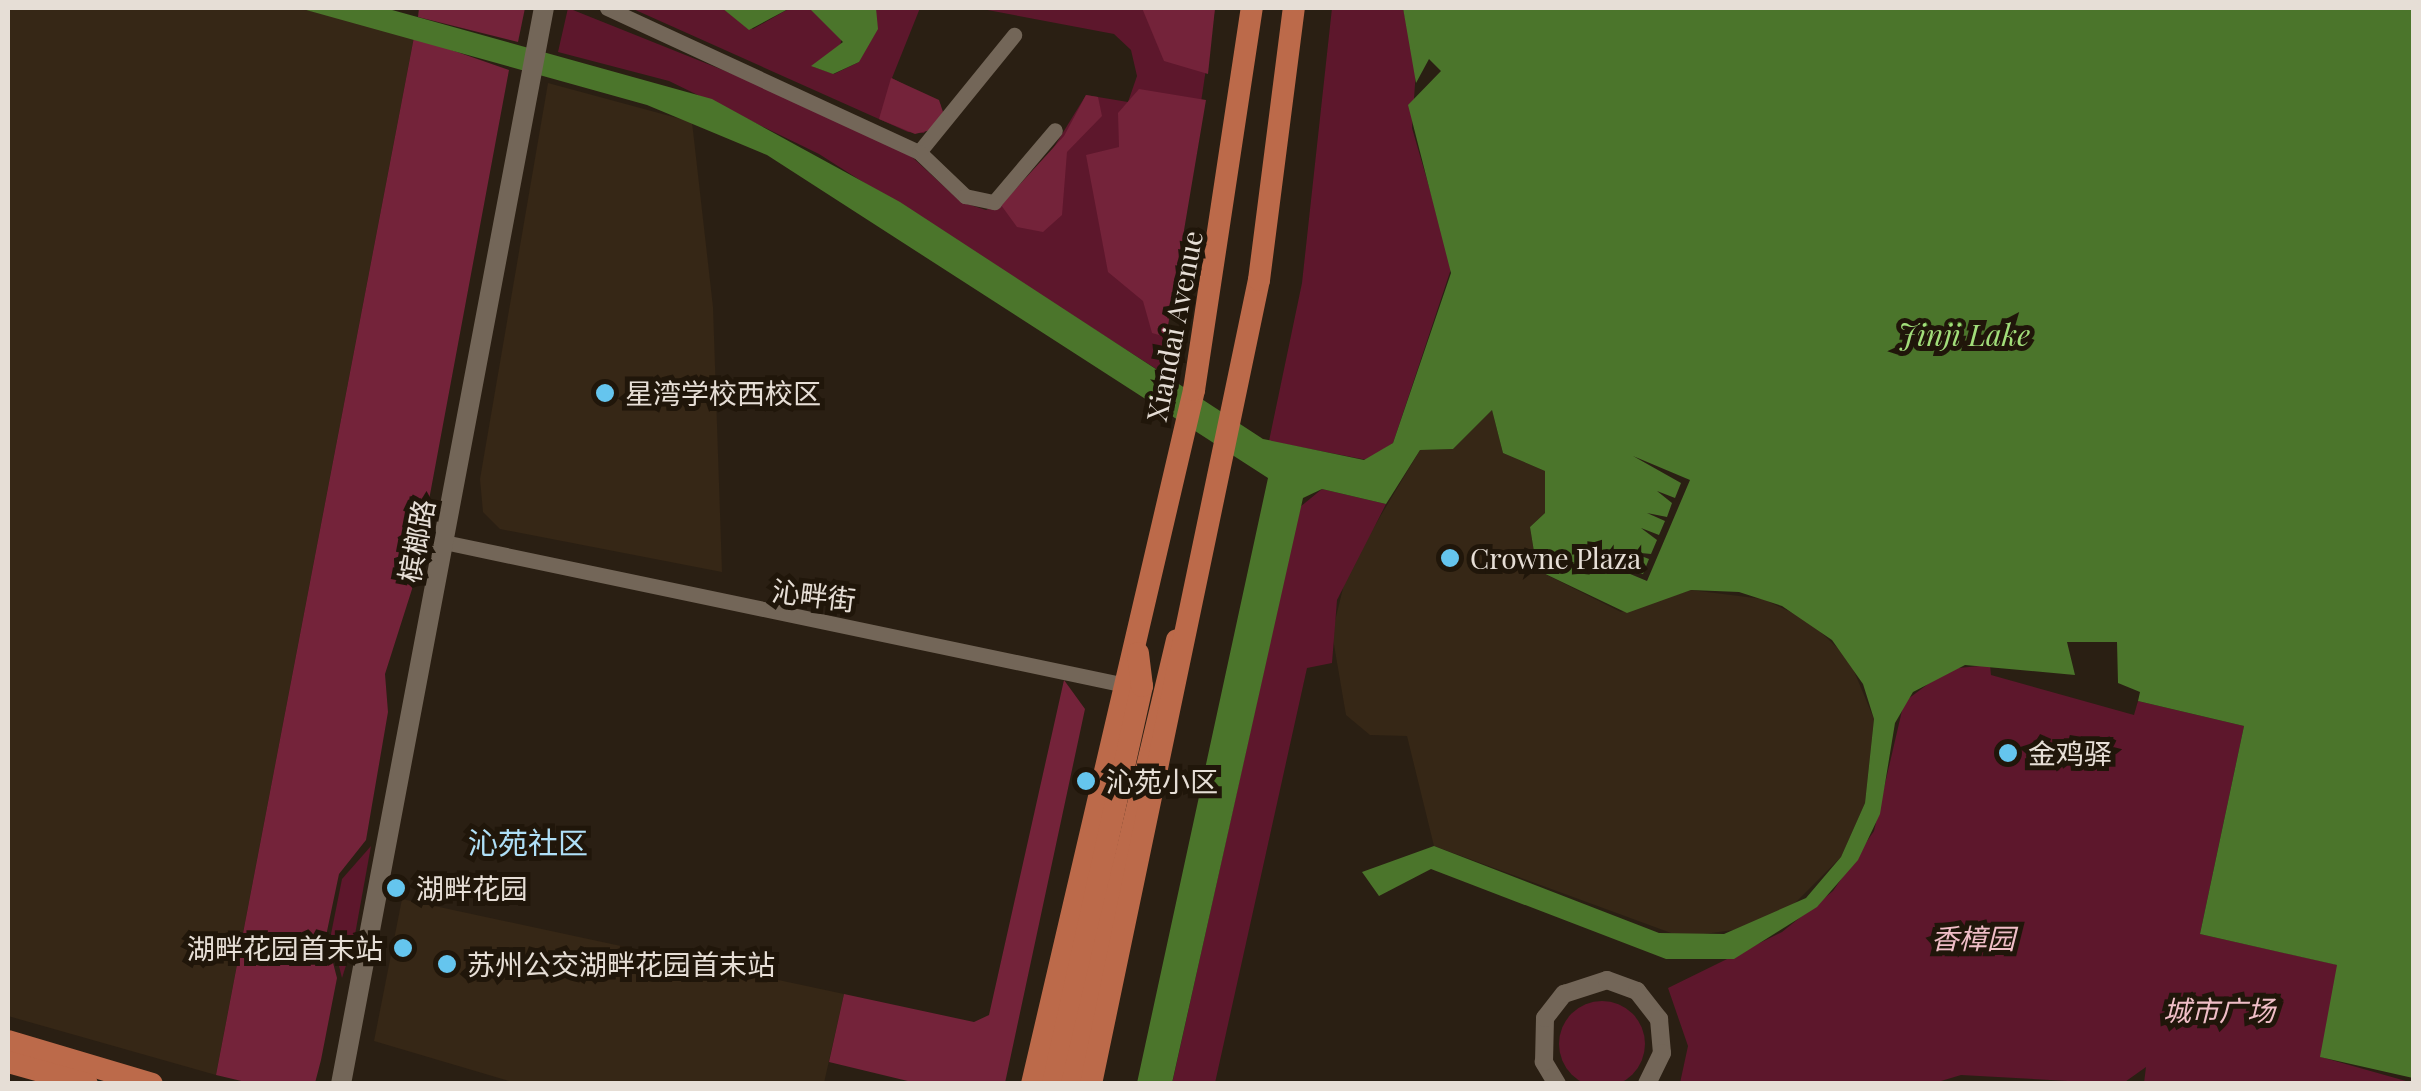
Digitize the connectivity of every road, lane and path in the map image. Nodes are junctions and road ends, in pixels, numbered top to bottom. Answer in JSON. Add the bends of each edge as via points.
{"nodes":[{"id":1,"x":544,"y":8,"type":"edge"},
{"id":2,"x":607,"y":8,"type":"edge"},
{"id":3,"x":1252,"y":8,"type":"edge"},
{"id":4,"x":1294,"y":8,"type":"edge"},
{"id":5,"x":1014,"y":35,"type":"dead end"},
{"id":6,"x":1055,"y":130,"type":"dead end"},
{"id":7,"x":919,"y":152,"type":"junction"},
{"id":8,"x":444,"y":542,"type":"junction"},
{"id":9,"x":1185,"y":623,"type":"junction"},
{"id":10,"x":1138,"y":652,"type":"junction"},
{"id":11,"x":1121,"y":684,"type":"junction"},
{"id":12,"x":8,"y":1041,"type":"edge"},
{"id":13,"x":8,"y":1062,"type":"edge"},
{"id":14,"x":88,"y":1084,"type":"edge"},
{"id":15,"x":152,"y":1084,"type":"edge"},
{"id":16,"x":341,"y":1084,"type":"edge"},
{"id":17,"x":1032,"y":1084,"type":"edge"},
{"id":18,"x":1053,"y":1084,"type":"edge"},
{"id":19,"x":1072,"y":1084,"type":"edge"},
{"id":20,"x":1090,"y":1084,"type":"edge"},
{"id":21,"x":1557,"y":1084,"type":"edge"},
{"id":22,"x":1647,"y":1084,"type":"edge"}],
"edges":[{"from":1,"to":8,"type":"main road","name":"槟榔路"},
{"from":2,"to":7,"type":"street"},
{"from":3,"to":10,"type":"main road","name":"Xiandai Avenue","via":[[1194,390]]},
{"from":4,"to":9,"type":"main road","via":[[1274,192]]},
{"from":5,"to":7,"type":"street"},
{"from":6,"to":7,"type":"street","via":[[994,202],[965,196]]},
{"from":8,"to":11,"type":"street","name":"沁畔街"},
{"from":8,"to":16,"type":"main road","name":"槟榔路"},
{"from":9,"to":19,"type":"main road","via":[[1168,659]]},
{"from":9,"to":20,"type":"main road"},
{"from":10,"to":11,"type":"main road","name":"Xiandai Avenue"},
{"from":10,"to":18,"type":"main road","name":"Xiandai Avenue","via":[[1142,686]]},
{"from":11,"to":17,"type":"main road","name":"Xiandai Avenue"},
{"from":12,"to":15,"type":"main road"},
{"from":13,"to":14,"type":"main road"},
{"from":21,"to":22,"type":"street","via":[[1544,1062],[1546,1018],[1564,994],[1606,980],[1637,991],[1659,1018],[1662,1053]]}]}
